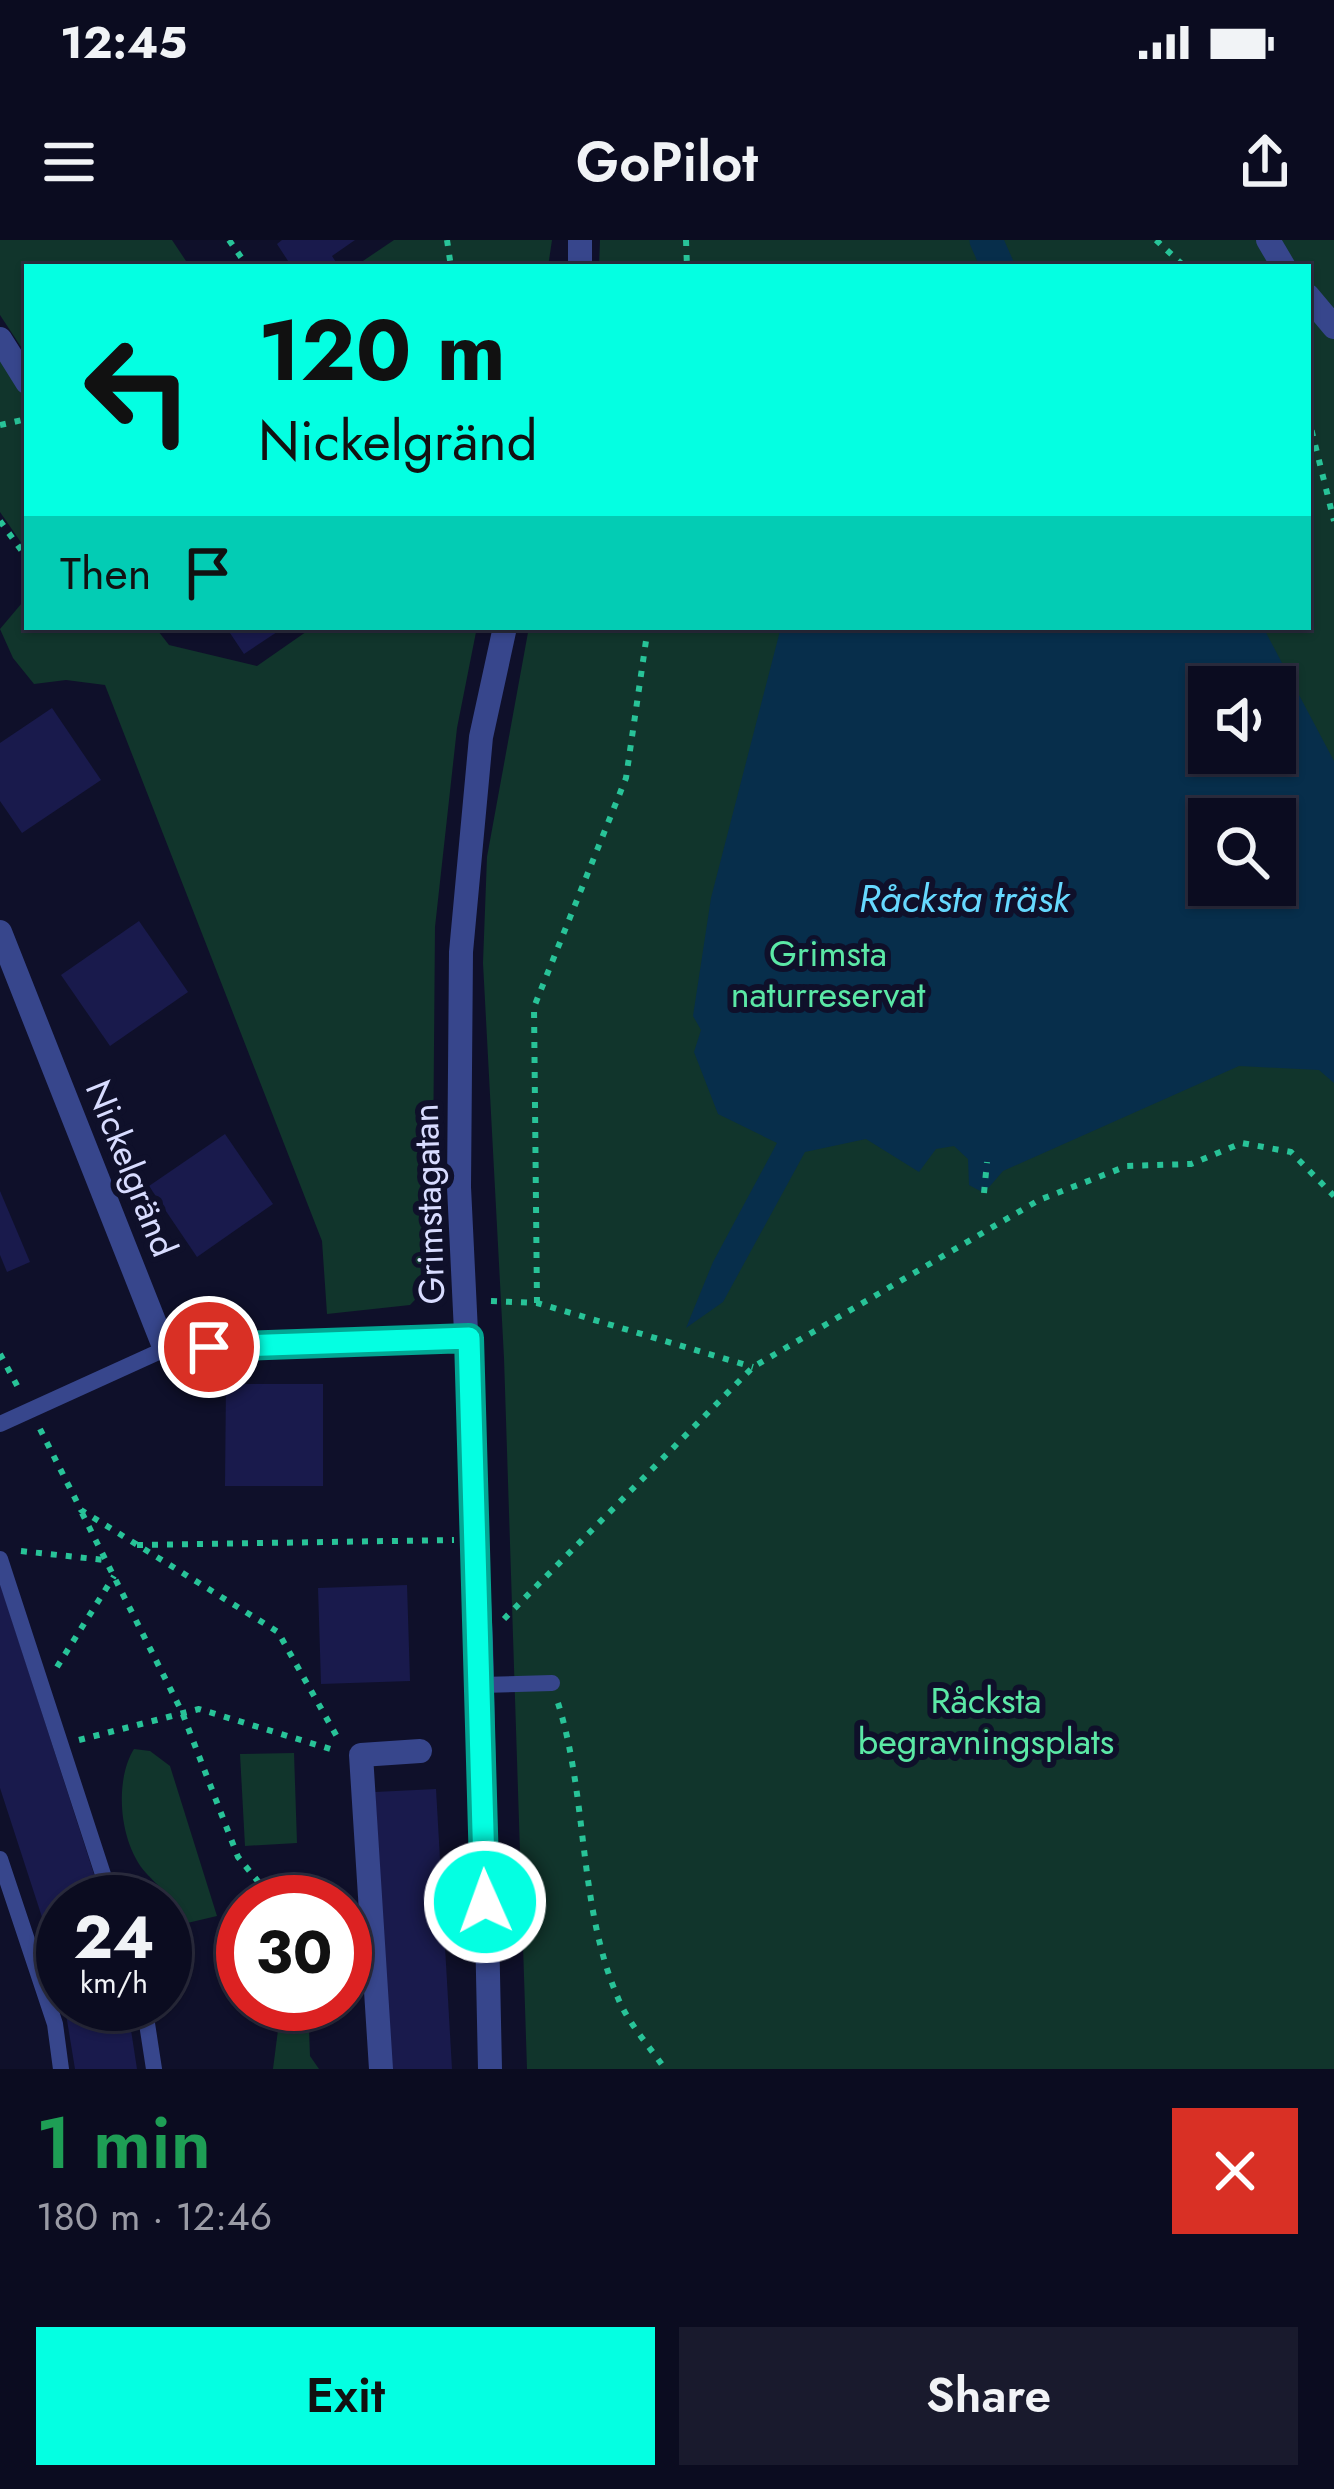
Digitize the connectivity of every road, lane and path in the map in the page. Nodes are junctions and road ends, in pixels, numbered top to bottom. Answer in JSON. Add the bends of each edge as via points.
{"nodes":[{"id":1,"x":1156,"y":240,"type":"edge"},
{"id":2,"x":1182,"y":264,"type":"edge"},
{"id":3,"x":1311,"y":300,"type":"edge"},
{"id":4,"x":1334,"y":327,"type":"edge"},
{"id":5,"x":0,"y":339,"type":"edge"},
{"id":6,"x":24,"y":377,"type":"edge"},
{"id":7,"x":1311,"y":428,"type":"edge"},
{"id":8,"x":0,"y":521,"type":"edge"},
{"id":9,"x":1334,"y":521,"type":"edge"},
{"id":10,"x":24,"y":554,"type":"edge"},
{"id":11,"x":505,"y":630,"type":"edge"},
{"id":12,"x":648,"y":630,"type":"edge"},
{"id":13,"x":0,"y":932,"type":"edge"},
{"id":14,"x":987,"y":1162,"type":"dead end"},
{"id":15,"x":984,"y":1192,"type":"dead end"},
{"id":16,"x":1334,"y":1196,"type":"edge"},
{"id":17,"x":466,"y":1300,"type":"junction"},
{"id":18,"x":537,"y":1303,"type":"junction"},
{"id":19,"x":469,"y":1338,"type":"junction"},
{"id":20,"x":165,"y":1349,"type":"junction"},
{"id":21,"x":0,"y":1354,"type":"edge"},
{"id":22,"x":754,"y":1367,"type":"junction"},
{"id":23,"x":30,"y":1410,"type":"junction"},
{"id":24,"x":0,"y":1424,"type":"edge"},
{"id":25,"x":81,"y":1510,"type":"junction"},
{"id":26,"x":476,"y":1540,"type":"junction"},
{"id":27,"x":134,"y":1545,"type":"junction"},
{"id":28,"x":0,"y":1548,"type":"edge"},
{"id":29,"x":0,"y":1559,"type":"edge"},
{"id":30,"x":106,"y":1560,"type":"junction"},
{"id":31,"x":114,"y":1576,"type":"junction"},
{"id":32,"x":481,"y":1643,"type":"junction"},
{"id":33,"x":551,"y":1682,"type":"joint"},
{"id":34,"x":481,"y":1685,"type":"junction"},
{"id":35,"x":43,"y":1690,"type":"junction"},
{"id":36,"x":182,"y":1712,"type":"junction"},
{"id":37,"x":61,"y":1744,"type":"junction"},
{"id":38,"x":419,"y":1751,"type":"dead end"},
{"id":39,"x":0,"y":1859,"type":"edge"},
{"id":40,"x":103,"y":1875,"type":"edge"},
{"id":41,"x":253,"y":1875,"type":"edge"},
{"id":42,"x":148,"y":2031,"type":"edge"},
{"id":43,"x":61,"y":2069,"type":"edge"},
{"id":44,"x":154,"y":2069,"type":"edge"},
{"id":45,"x":381,"y":2069,"type":"edge"},
{"id":46,"x":490,"y":2069,"type":"edge"},
{"id":47,"x":665,"y":2069,"type":"edge"}],
"edges":[{"from":1,"to":2,"type":"path"},
{"from":3,"to":4,"type":"street"},
{"from":5,"to":6,"type":"street"},
{"from":7,"to":9,"type":"path"},
{"from":8,"to":10,"type":"path"},
{"from":11,"to":17,"type":"street","name":"Grimstagatan","via":[[481,736],[461,952]]},
{"from":12,"to":18,"type":"path","via":[[626,778],[534,1007]]},
{"from":13,"to":20,"type":"street","name":"Nickelgränd"},
{"from":14,"to":15,"type":"path"},
{"from":16,"to":22,"type":"path","via":[[1291,1152],[1242,1143],[1191,1164],[1127,1166],[1039,1200]]},
{"from":17,"to":18,"type":"path"},
{"from":17,"to":19,"type":"street","name":"Grimstagatan"},
{"from":18,"to":22,"type":"path"},
{"from":19,"to":20,"type":"street"},
{"from":19,"to":26,"type":"street","name":"Grimstagatan"},
{"from":20,"to":23,"type":"lane"},
{"from":21,"to":23,"type":"path"},
{"from":22,"to":32,"type":"path"},
{"from":23,"to":24,"type":"lane"},
{"from":23,"to":25,"type":"path"},
{"from":25,"to":27,"type":"path"},
{"from":25,"to":30,"type":"path"},
{"from":26,"to":27,"type":"path"},
{"from":26,"to":32,"type":"street","name":"Grimstagatan"},
{"from":27,"to":36,"type":"path","via":[[278,1632],[341,1752],[200,1709]]},
{"from":28,"to":30,"type":"path"},
{"from":29,"to":35,"type":"lane"},
{"from":30,"to":31,"type":"path"},
{"from":31,"to":35,"type":"path"},
{"from":31,"to":36,"type":"path"},
{"from":32,"to":34,"type":"street","name":"Grimstagatan"},
{"from":33,"to":34,"type":"lane"},
{"from":33,"to":47,"type":"path","via":[[618,2000]]},
{"from":34,"to":46,"type":"street","name":"Grimstagatan"},
{"from":35,"to":37,"type":"lane"},
{"from":36,"to":37,"type":"path"},
{"from":36,"to":41,"type":"path","via":[[238,1857]]},
{"from":37,"to":40,"type":"lane"},
{"from":38,"to":45,"type":"street","via":[[361,1755]]},
{"from":39,"to":43,"type":"lane","via":[[55,2024]]},
{"from":42,"to":44,"type":"lane"}]}
